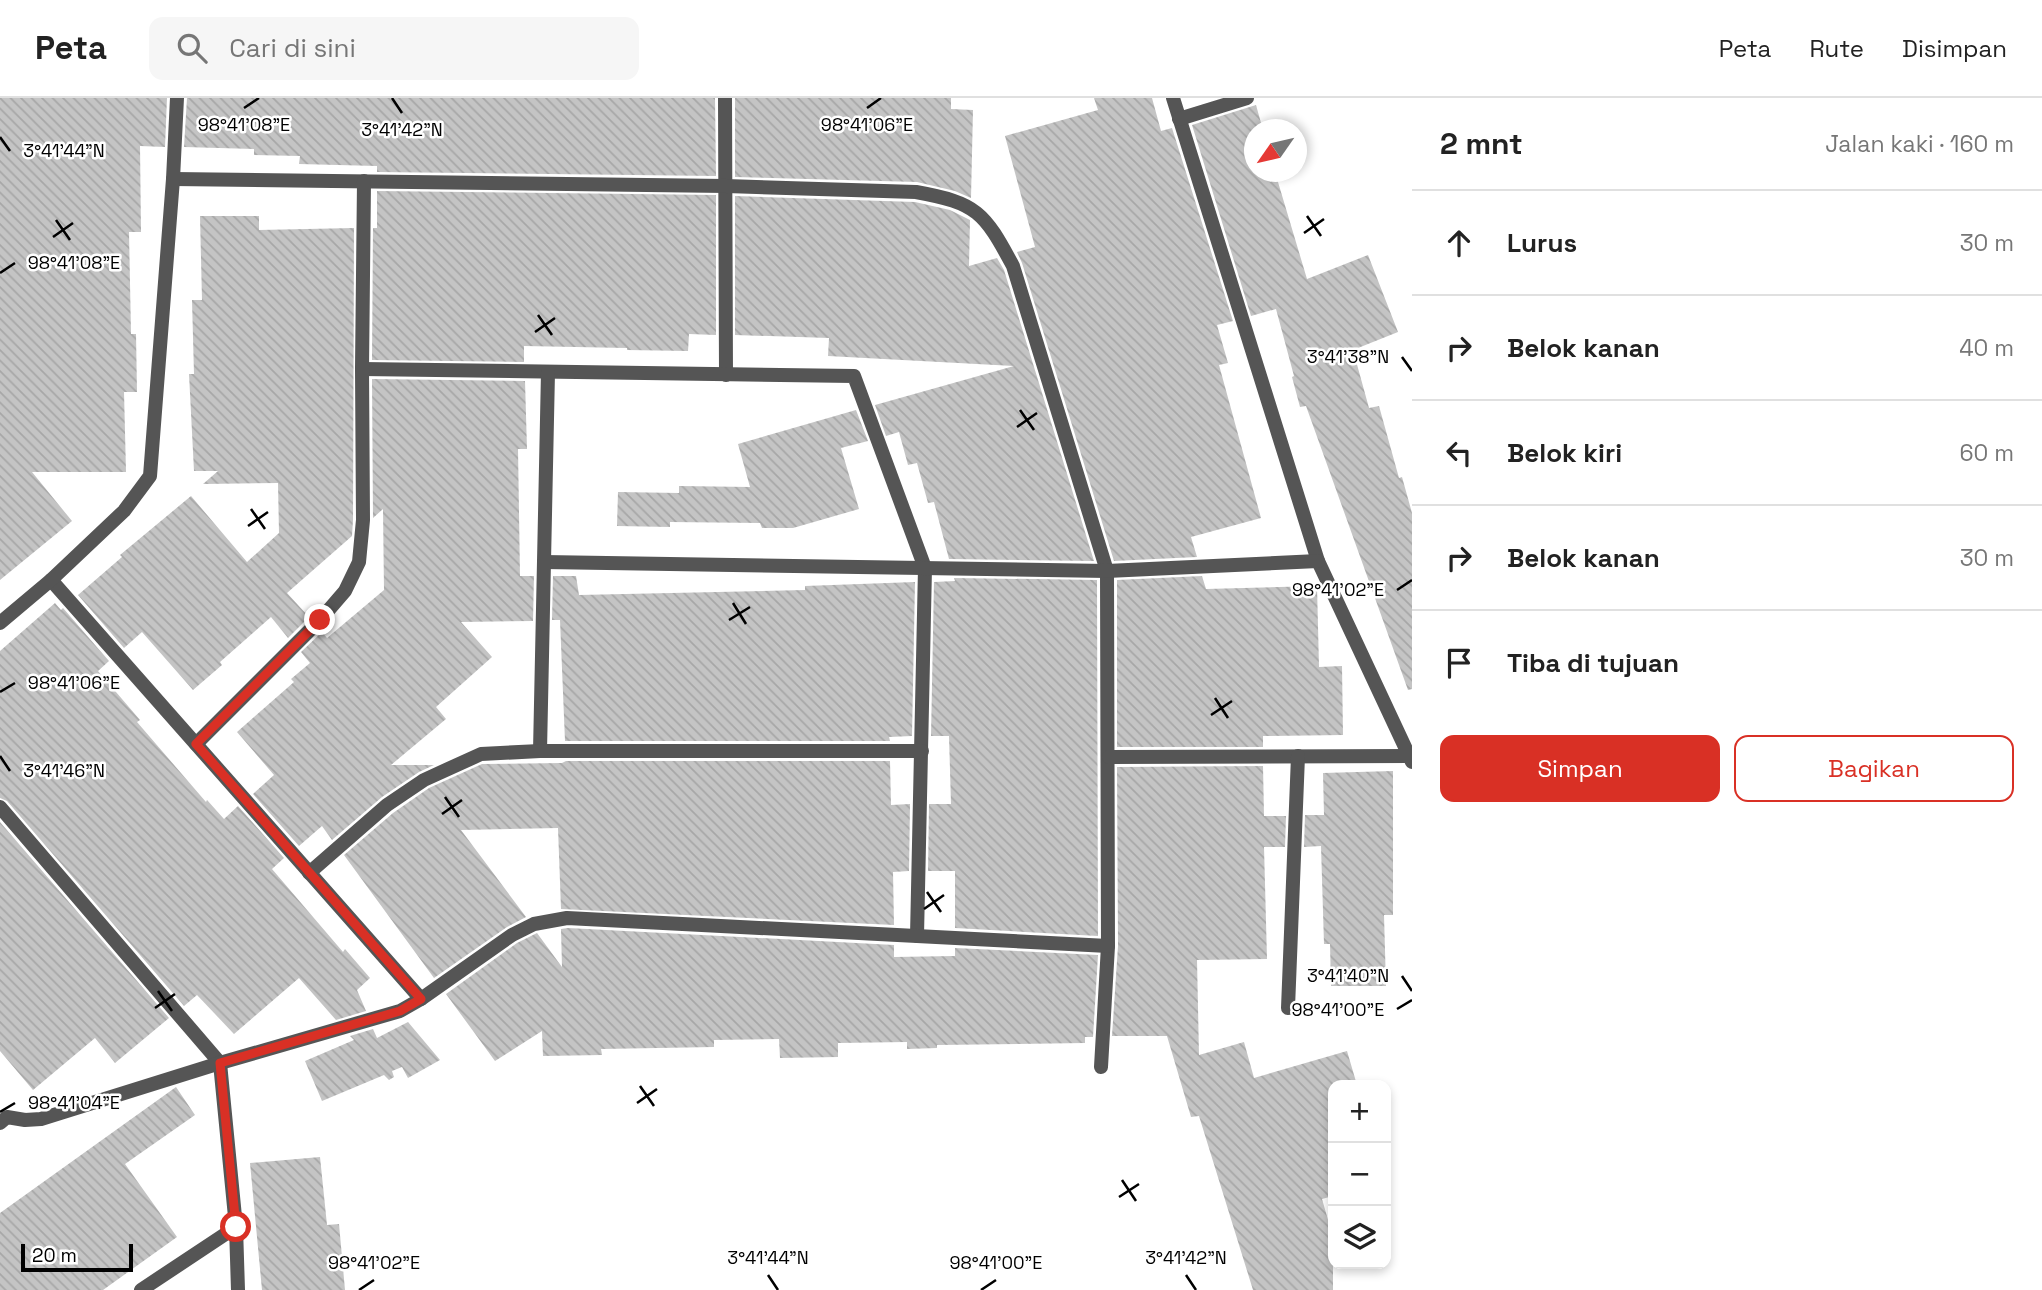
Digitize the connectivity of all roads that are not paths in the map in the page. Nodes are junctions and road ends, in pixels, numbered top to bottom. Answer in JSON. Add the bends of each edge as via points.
{"nodes":[{"id":1,"x":177,"y":98,"type":"edge"},
{"id":2,"x":725,"y":98,"type":"edge"},
{"id":3,"x":1173,"y":98,"type":"edge"},
{"id":4,"x":1247,"y":98,"type":"edge"},
{"id":5,"x":1180,"y":119,"type":"junction"},
{"id":6,"x":173,"y":179,"type":"junction"},
{"id":7,"x":364,"y":181,"type":"junction"},
{"id":8,"x":726,"y":186,"type":"junction"},
{"id":9,"x":362,"y":369,"type":"junction"},
{"id":10,"x":548,"y":372,"type":"junction"},
{"id":11,"x":726,"y":375,"type":"junction"},
{"id":12,"x":1318,"y":561,"type":"junction"},
{"id":13,"x":544,"y":562,"type":"junction"},
{"id":14,"x":925,"y":568,"type":"junction"},
{"id":15,"x":1107,"y":571,"type":"junction"},
{"id":16,"x":51,"y":580,"type":"junction"},
{"id":17,"x":0,"y":623,"type":"edge"},
{"id":18,"x":196,"y":744,"type":"junction"},
{"id":19,"x":540,"y":751,"type":"junction"},
{"id":20,"x":922,"y":751,"type":"junction"},
{"id":21,"x":1298,"y":756,"type":"junction"},
{"id":22,"x":1109,"y":757,"type":"junction"},
{"id":23,"x":1411,"y":759,"type":"edge"},
{"id":24,"x":0,"y":807,"type":"edge"},
{"id":25,"x":309,"y":873,"type":"junction"},
{"id":26,"x":917,"y":936,"type":"junction"},
{"id":27,"x":1108,"y":946,"type":"junction"},
{"id":28,"x":421,"y":999,"type":"junction"},
{"id":29,"x":1288,"y":1008,"type":"dead end"},
{"id":30,"x":220,"y":1063,"type":"junction"},
{"id":31,"x":1101,"y":1067,"type":"dead end"},
{"id":32,"x":2,"y":1117,"type":"edge"},
{"id":33,"x":236,"y":1227,"type":"junction"},
{"id":34,"x":141,"y":1290,"type":"edge"},
{"id":35,"x":238,"y":1290,"type":"edge"}],
"edges":[{"from":1,"to":6,"type":"street"},
{"from":2,"to":8,"type":"street"},
{"from":3,"to":5,"type":"street"},
{"from":4,"to":5,"type":"street"},
{"from":5,"to":12,"type":"street"},
{"from":6,"to":7,"type":"street"},
{"from":6,"to":16,"type":"street","via":[[150,476],[124,511]]},
{"from":7,"to":8,"type":"street"},
{"from":7,"to":9,"type":"street"},
{"from":8,"to":11,"type":"street"},
{"from":8,"to":15,"type":"street","via":[[916,192],[945,197],[979,215],[994,231],[1013,267]]},
{"from":9,"to":10,"type":"street"},
{"from":9,"to":18,"type":"street","via":[[359,562],[345,591],[320,620]]},
{"from":10,"to":11,"type":"street"},
{"from":10,"to":13,"type":"street"},
{"from":11,"to":14,"type":"street","via":[[854,376]]},
{"from":12,"to":15,"type":"street"},
{"from":12,"to":23,"type":"street"},
{"from":13,"to":14,"type":"street"},
{"from":13,"to":19,"type":"street"},
{"from":14,"to":15,"type":"street"},
{"from":14,"to":20,"type":"street"},
{"from":15,"to":22,"type":"street"},
{"from":16,"to":17,"type":"street"},
{"from":16,"to":18,"type":"street"},
{"from":18,"to":25,"type":"street"},
{"from":19,"to":20,"type":"street"},
{"from":19,"to":25,"type":"street","via":[[481,754],[424,780],[387,805]]},
{"from":20,"to":26,"type":"street"},
{"from":21,"to":22,"type":"street"},
{"from":21,"to":23,"type":"street"},
{"from":21,"to":29,"type":"street"},
{"from":22,"to":27,"type":"street"},
{"from":24,"to":30,"type":"street"},
{"from":25,"to":28,"type":"street"},
{"from":26,"to":27,"type":"street"},
{"from":26,"to":28,"type":"street","via":[[567,918],[534,924],[512,935]]},
{"from":27,"to":31,"type":"street"},
{"from":28,"to":30,"type":"street","via":[[400,1011]]},
{"from":30,"to":32,"type":"street","via":[[41,1119]]},
{"from":30,"to":33,"type":"street"},
{"from":33,"to":34,"type":"street"},
{"from":33,"to":35,"type":"street"}]}
